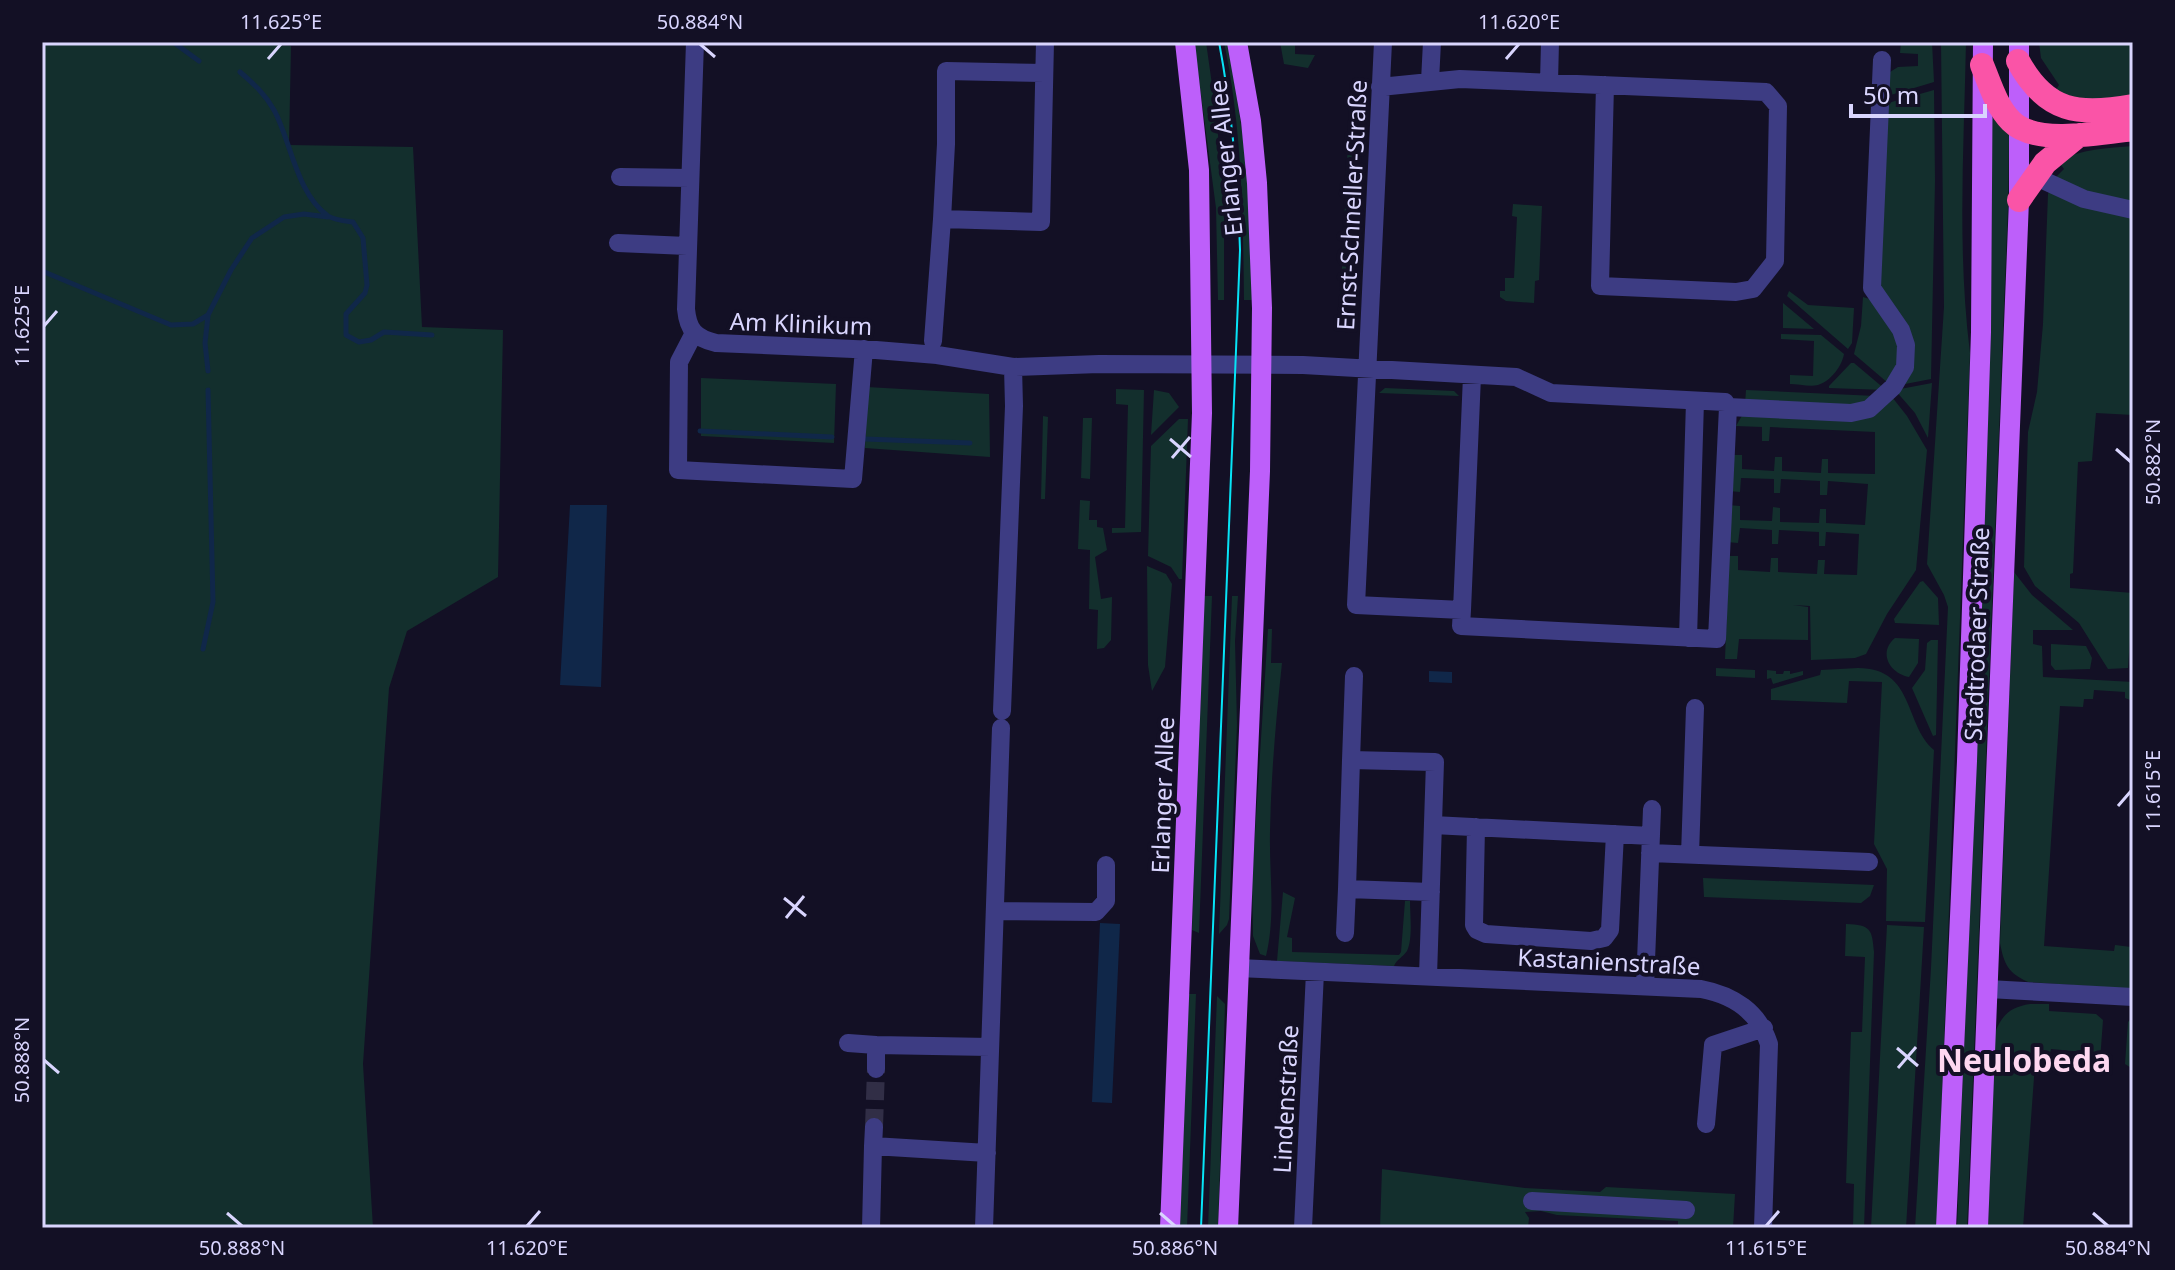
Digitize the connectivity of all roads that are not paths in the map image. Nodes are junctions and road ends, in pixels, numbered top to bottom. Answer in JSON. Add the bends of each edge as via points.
{"nodes":[{"id":1,"x":695,"y":42,"type":"edge"},
{"id":2,"x":1045,"y":42,"type":"edge"},
{"id":3,"x":1185,"y":42,"type":"edge"},
{"id":4,"x":1237,"y":42,"type":"edge"},
{"id":5,"x":1383,"y":42,"type":"edge"},
{"id":6,"x":1432,"y":42,"type":"edge"},
{"id":7,"x":1550,"y":42,"type":"edge"},
{"id":8,"x":2019,"y":52,"type":"edge"},
{"id":9,"x":1982,"y":53,"type":"edge"},
{"id":10,"x":1882,"y":60,"type":"dead end"},
{"id":11,"x":1044,"y":73,"type":"junction"},
{"id":12,"x":1430,"y":81,"type":"junction"},
{"id":13,"x":1549,"y":82,"type":"junction"},
{"id":14,"x":1605,"y":85,"type":"junction"},
{"id":15,"x":1380,"y":87,"type":"junction"},
{"id":16,"x":2133,"y":106,"type":"edge"},
{"id":17,"x":2019,"y":128,"type":"junction"},
{"id":18,"x":2133,"y":129,"type":"edge"},
{"id":19,"x":2079,"y":135,"type":"junction"},
{"id":20,"x":2034,"y":176,"type":"junction"},
{"id":21,"x":620,"y":177,"type":"dead end"},
{"id":22,"x":690,"y":178,"type":"junction"},
{"id":23,"x":2019,"y":200,"type":"junction"},
{"id":24,"x":2133,"y":210,"type":"edge"},
{"id":25,"x":942,"y":219,"type":"junction"},
{"id":26,"x":618,"y":243,"type":"dead end"},
{"id":27,"x":687,"y":246,"type":"junction"},
{"id":28,"x":693,"y":335,"type":"junction"},
{"id":29,"x":933,"y":341,"type":"dead end"},
{"id":30,"x":864,"y":349,"type":"junction"},
{"id":31,"x":1202,"y":365,"type":"junction"},
{"id":32,"x":1261,"y":366,"type":"junction"},
{"id":33,"x":1013,"y":367,"type":"junction"},
{"id":34,"x":1368,"y":370,"type":"junction"},
{"id":35,"x":1472,"y":376,"type":"junction"},
{"id":36,"x":1695,"y":401,"type":"junction"},
{"id":37,"x":1728,"y":407,"type":"junction"},
{"id":38,"x":1462,"y":610,"type":"junction"},
{"id":39,"x":1688,"y":638,"type":"junction"},
{"id":40,"x":1354,"y":676,"type":"dead end"},
{"id":41,"x":1695,"y":708,"type":"dead end"},
{"id":42,"x":1351,"y":760,"type":"junction"},
{"id":43,"x":1652,"y":809,"type":"dead end"},
{"id":44,"x":1433,"y":825,"type":"junction"},
{"id":45,"x":1476,"y":827,"type":"junction"},
{"id":46,"x":1615,"y":834,"type":"junction"},
{"id":47,"x":1650,"y":844,"type":"junction"},
{"id":48,"x":1690,"y":855,"type":"junction"},
{"id":49,"x":1869,"y":862,"type":"dead end"},
{"id":50,"x":1106,"y":865,"type":"dead end"},
{"id":51,"x":1347,"y":889,"type":"junction"},
{"id":52,"x":1431,"y":892,"type":"junction"},
{"id":53,"x":995,"y":911,"type":"junction"},
{"id":54,"x":1345,"y":933,"type":"dead end"},
{"id":55,"x":1238,"y":968,"type":"junction"},
{"id":56,"x":1315,"y":972,"type":"junction"},
{"id":57,"x":1428,"y":976,"type":"junction"},
{"id":58,"x":1645,"y":986,"type":"junction"},
{"id":59,"x":1988,"y":989,"type":"junction"},
{"id":60,"x":2133,"y":997,"type":"edge"},
{"id":61,"x":1764,"y":1028,"type":"junction"},
{"id":62,"x":848,"y":1043,"type":"dead end"},
{"id":63,"x":876,"y":1045,"type":"junction"},
{"id":64,"x":990,"y":1047,"type":"junction"},
{"id":65,"x":876,"y":1069,"type":"tunnel mouth"},
{"id":66,"x":1706,"y":1124,"type":"dead end"},
{"id":67,"x":874,"y":1127,"type":"tunnel mouth"},
{"id":68,"x":873,"y":1146,"type":"junction"},
{"id":69,"x":987,"y":1153,"type":"junction"},
{"id":70,"x":1532,"y":1201,"type":"dead end"},
{"id":71,"x":1686,"y":1210,"type":"dead end"},
{"id":72,"x":871,"y":1228,"type":"edge"},
{"id":73,"x":984,"y":1228,"type":"edge"},
{"id":74,"x":1170,"y":1228,"type":"edge"},
{"id":75,"x":1228,"y":1228,"type":"edge"},
{"id":76,"x":1303,"y":1228,"type":"edge"},
{"id":77,"x":1763,"y":1228,"type":"edge"},
{"id":78,"x":1946,"y":1228,"type":"edge"},
{"id":79,"x":1978,"y":1228,"type":"edge"}],
"edges":[{"from":1,"to":22,"type":"street"},
{"from":2,"to":11,"type":"street"},
{"from":3,"to":31,"type":"main road","name":"Erlanger Allee","via":[[1199,170]]},
{"from":4,"to":32,"type":"main road","name":"Erlanger Allee","via":[[1257,183]]},
{"from":5,"to":15,"type":"street","name":"Ernst-Schneller-Straße"},
{"from":6,"to":12,"type":"street"},
{"from":7,"to":13,"type":"street"},
{"from":8,"to":16,"type":"highway","via":[[2035,88],[2052,102],[2078,110]]},
{"from":8,"to":17,"type":"main road","name":"Stadtrodaer Straße"},
{"from":9,"to":17,"type":"highway","via":[[1997,101]]},
{"from":9,"to":78,"type":"main road","name":"Stadtrodaer Straße","via":[[1981,332]]},
{"from":10,"to":37,"type":"street","via":[[1872,288],[1901,330],[1905,367],[1869,409],[1851,413]]},
{"from":11,"to":25,"type":"street","via":[[946,71]]},
{"from":11,"to":25,"type":"street","via":[[1041,222]]},
{"from":12,"to":13,"type":"street"},
{"from":12,"to":15,"type":"street"},
{"from":13,"to":14,"type":"street"},
{"from":14,"to":14,"type":"street","via":[[1600,286],[1753,289],[1775,261],[1778,106],[1766,92]]},
{"from":15,"to":34,"type":"street","name":"Ernst-Schneller-Straße"},
{"from":17,"to":19,"type":"highway","via":[[2038,135]]},
{"from":17,"to":23,"type":"main road","name":"Stadtrodaer Straße"},
{"from":18,"to":19,"type":"highway"},
{"from":19,"to":20,"type":"highway"},
{"from":20,"to":23,"type":"highway"},
{"from":20,"to":24,"type":"street","via":[[2084,199]]},
{"from":21,"to":22,"type":"street"},
{"from":22,"to":27,"type":"street"},
{"from":23,"to":59,"type":"main road","name":"Stadtrodaer Straße"},
{"from":25,"to":29,"type":"street"},
{"from":26,"to":27,"type":"street"},
{"from":27,"to":28,"type":"street","via":[[686,309]]},
{"from":28,"to":30,"type":"street","name":"Am Klinikum","via":[[716,343]]},
{"from":28,"to":30,"type":"street","via":[[679,362],[678,470],[853,479]]},
{"from":30,"to":33,"type":"street","name":"Am Klinikum"},
{"from":31,"to":32,"type":"street"},
{"from":31,"to":33,"type":"street","name":"Am Klinikum"},
{"from":31,"to":74,"type":"main road","name":"Erlanger Allee"},
{"from":32,"to":34,"type":"street"},
{"from":32,"to":55,"type":"main road","name":"Erlanger Allee"},
{"from":33,"to":53,"type":"street"},
{"from":34,"to":35,"type":"street"},
{"from":34,"to":38,"type":"street","name":"Ernst-Schneller-Straße","via":[[1356,605]]},
{"from":35,"to":36,"type":"street","via":[[1516,377],[1551,393]]},
{"from":35,"to":38,"type":"street"},
{"from":36,"to":37,"type":"street","via":[[1725,402]]},
{"from":36,"to":39,"type":"street"},
{"from":37,"to":39,"type":"street","via":[[1717,639]]},
{"from":38,"to":39,"type":"street","via":[[1461,626]]},
{"from":40,"to":42,"type":"street"},
{"from":41,"to":48,"type":"street"},
{"from":42,"to":44,"type":"street","via":[[1435,762]]},
{"from":42,"to":51,"type":"street"},
{"from":43,"to":47,"type":"street"},
{"from":44,"to":45,"type":"street"},
{"from":44,"to":52,"type":"street"},
{"from":45,"to":46,"type":"street"},
{"from":45,"to":46,"type":"street","via":[[1477,930],[1591,941],[1610,930]]},
{"from":46,"to":47,"type":"street"},
{"from":47,"to":48,"type":"street"},
{"from":47,"to":58,"type":"street"},
{"from":48,"to":49,"type":"street"},
{"from":50,"to":53,"type":"street","via":[[1106,901],[1096,912]]},
{"from":51,"to":52,"type":"street"},
{"from":51,"to":54,"type":"street"},
{"from":52,"to":57,"type":"street"},
{"from":53,"to":64,"type":"street"},
{"from":55,"to":56,"type":"street","name":"Kastanienstraße"},
{"from":55,"to":75,"type":"main road","name":"Erlanger Allee"},
{"from":56,"to":57,"type":"street","name":"Kastanienstraße"},
{"from":56,"to":76,"type":"street","name":"Lindenstraße"},
{"from":57,"to":58,"type":"street","name":"Kastanienstraße"},
{"from":58,"to":61,"type":"street","name":"Kastanienstraße","via":[[1717,992],[1734,999]]},
{"from":59,"to":60,"type":"street"},
{"from":59,"to":79,"type":"main road","name":"Stadtrodaer Straße"},
{"from":61,"to":66,"type":"street","via":[[1713,1045]]},
{"from":61,"to":77,"type":"street","via":[[1769,1044]]},
{"from":62,"to":63,"type":"street"},
{"from":63,"to":64,"type":"street"},
{"from":63,"to":65,"type":"street"},
{"from":64,"to":69,"type":"street"},
{"from":67,"to":68,"type":"street"},
{"from":68,"to":69,"type":"street"},
{"from":68,"to":72,"type":"street"},
{"from":69,"to":73,"type":"street"},
{"from":70,"to":71,"type":"street"}]}
